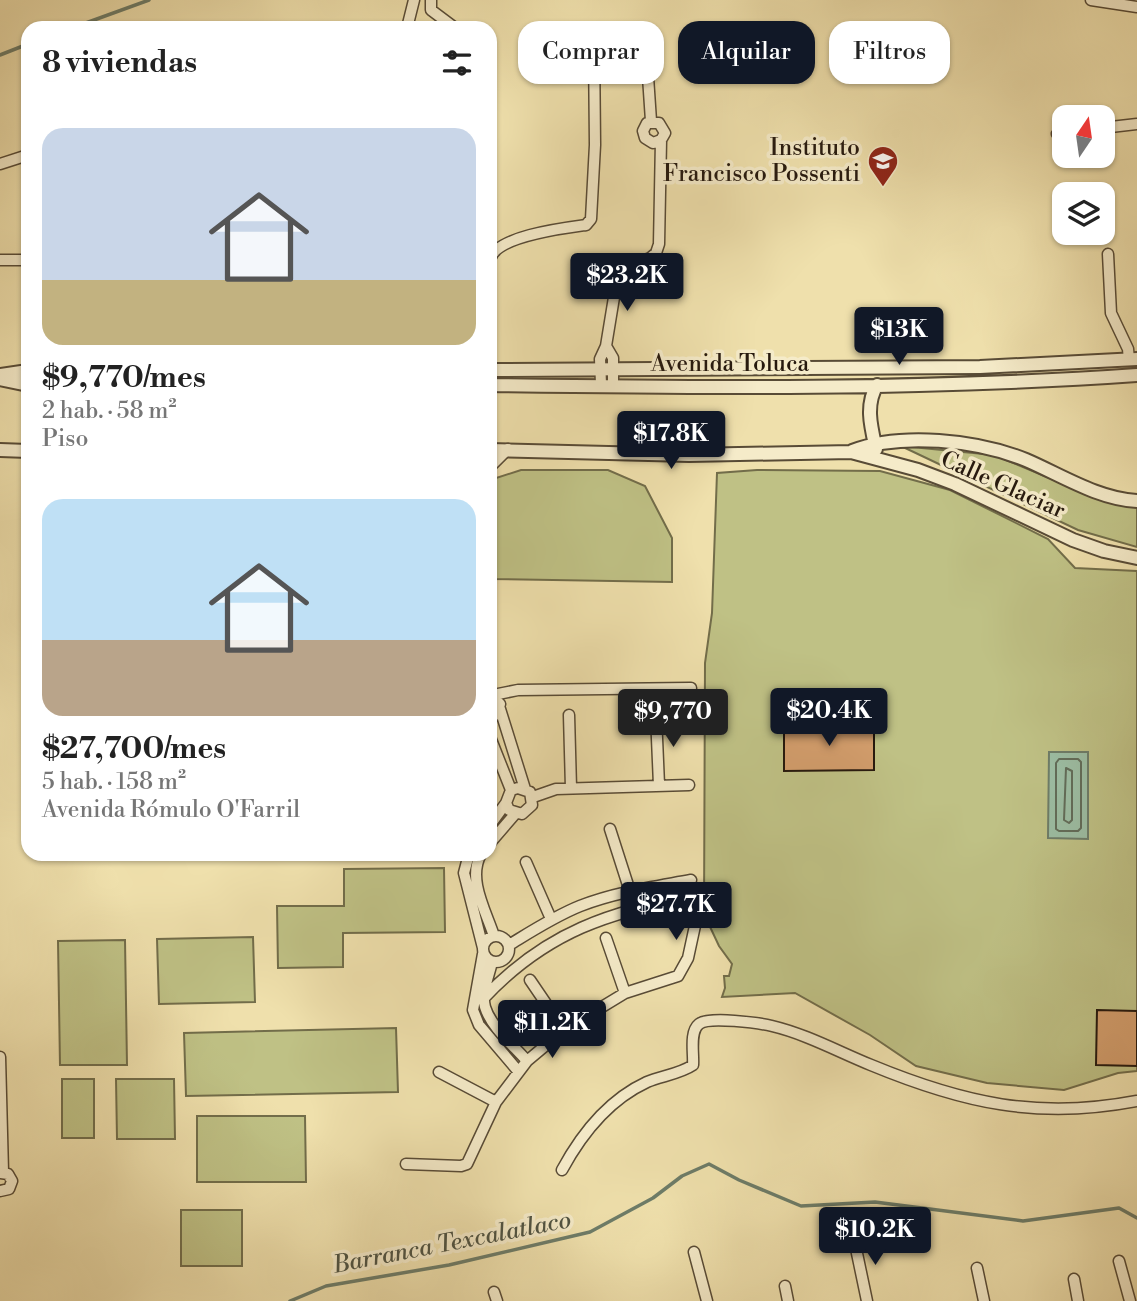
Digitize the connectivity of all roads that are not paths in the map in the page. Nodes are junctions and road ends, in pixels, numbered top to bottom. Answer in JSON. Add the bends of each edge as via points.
{"nodes":[{"id":1,"x":414,"y":0,"type":"edge"},
{"id":2,"x":431,"y":0,"type":"edge"},
{"id":3,"x":1091,"y":0,"type":"edge"},
{"id":4,"x":1137,"y":7,"type":"edge"},
{"id":5,"x":409,"y":21,"type":"edge"},
{"id":6,"x":446,"y":21,"type":"edge"},
{"id":7,"x":594,"y":84,"type":"edge"},
{"id":8,"x":649,"y":84,"type":"edge"},
{"id":9,"x":651,"y":121,"type":"junction"},
{"id":10,"x":1137,"y":124,"type":"edge"},
{"id":11,"x":1115,"y":127,"type":"edge"},
{"id":12,"x":660,"y":140,"type":"junction"},
{"id":13,"x":21,"y":157,"type":"edge"},
{"id":14,"x":0,"y":164,"type":"edge"},
{"id":15,"x":497,"y":248,"type":"edge"},
{"id":16,"x":1108,"y":254,"type":"dead end"},
{"id":17,"x":0,"y":260,"type":"edge"},
{"id":18,"x":21,"y":260,"type":"edge"},
{"id":19,"x":1133,"y":360,"type":"edge"},
{"id":20,"x":497,"y":370,"type":"edge"},
{"id":21,"x":606,"y":370,"type":"junction"},
{"id":22,"x":21,"y":372,"type":"edge"},
{"id":23,"x":1137,"y":374,"type":"edge"},
{"id":24,"x":0,"y":377,"type":"edge"},
{"id":25,"x":21,"y":382,"type":"edge"},
{"id":26,"x":607,"y":384,"type":"junction"},
{"id":27,"x":497,"y":385,"type":"edge"},
{"id":28,"x":877,"y":385,"type":"junction"},
{"id":29,"x":874,"y":442,"type":"junction"},
{"id":30,"x":508,"y":449,"type":"junction"},
{"id":31,"x":0,"y":450,"type":"edge"},
{"id":32,"x":497,"y":450,"type":"edge"},
{"id":33,"x":21,"y":452,"type":"edge"},
{"id":34,"x":851,"y":452,"type":"junction"},
{"id":35,"x":878,"y":459,"type":"junction"},
{"id":36,"x":497,"y":460,"type":"edge"},
{"id":37,"x":1137,"y":501,"type":"edge"},
{"id":38,"x":1137,"y":558,"type":"edge"},
{"id":39,"x":691,"y":688,"type":"dead end"},
{"id":40,"x":497,"y":694,"type":"edge"},
{"id":41,"x":497,"y":701,"type":"edge"},
{"id":42,"x":500,"y":709,"type":"junction"},
{"id":43,"x":497,"y":712,"type":"edge"},
{"id":44,"x":569,"y":715,"type":"dead end"},
{"id":45,"x":656,"y":715,"type":"dead end"},
{"id":46,"x":497,"y":755,"type":"edge"},
{"id":47,"x":659,"y":785,"type":"junction"},
{"id":48,"x":689,"y":785,"type":"dead end"},
{"id":49,"x":570,"y":788,"type":"junction"},
{"id":50,"x":525,"y":789,"type":"junction"},
{"id":51,"x":511,"y":790,"type":"junction"},
{"id":52,"x":533,"y":797,"type":"junction"},
{"id":53,"x":506,"y":803,"type":"junction"},
{"id":54,"x":515,"y":814,"type":"junction"},
{"id":55,"x":497,"y":815,"type":"edge"},
{"id":56,"x":610,"y":829,"type":"dead end"},
{"id":57,"x":497,"y":835,"type":"edge"},
{"id":58,"x":467,"y":861,"type":"edge"},
{"id":59,"x":478,"y":861,"type":"edge"},
{"id":60,"x":526,"y":862,"type":"dead end"},
{"id":61,"x":691,"y":880,"type":"dead end"},
{"id":62,"x":629,"y":891,"type":"junction"},
{"id":63,"x":697,"y":895,"type":"dead end"},
{"id":64,"x":635,"y":907,"type":"junction"},
{"id":65,"x":551,"y":919,"type":"junction"},
{"id":66,"x":696,"y":920,"type":"dead end"},
{"id":67,"x":494,"y":936,"type":"junction"},
{"id":68,"x":606,"y":938,"type":"dead end"},
{"id":69,"x":509,"y":945,"type":"junction"},
{"id":70,"x":483,"y":951,"type":"junction"},
{"id":71,"x":492,"y":962,"type":"junction"},
{"id":72,"x":530,"y":980,"type":"dead end"},
{"id":73,"x":625,"y":993,"type":"junction"},
{"id":74,"x":485,"y":998,"type":"junction"},
{"id":75,"x":564,"y":1030,"type":"junction"},
{"id":76,"x":0,"y":1057,"type":"edge"},
{"id":77,"x":527,"y":1061,"type":"junction"},
{"id":78,"x":518,"y":1071,"type":"junction"},
{"id":79,"x":439,"y":1072,"type":"dead end"},
{"id":80,"x":1137,"y":1101,"type":"edge"},
{"id":81,"x":496,"y":1102,"type":"junction"},
{"id":82,"x":406,"y":1164,"type":"dead end"},
{"id":83,"x":562,"y":1170,"type":"dead end"},
{"id":84,"x":1,"y":1172,"type":"edge"},
{"id":85,"x":0,"y":1191,"type":"edge"},
{"id":86,"x":853,"y":1239,"type":"dead end"},
{"id":87,"x":694,"y":1252,"type":"dead end"},
{"id":88,"x":1119,"y":1261,"type":"dead end"},
{"id":89,"x":977,"y":1268,"type":"dead end"},
{"id":90,"x":1074,"y":1279,"type":"dead end"},
{"id":91,"x":785,"y":1286,"type":"dead end"},
{"id":92,"x":707,"y":1301,"type":"edge"},
{"id":93,"x":788,"y":1301,"type":"edge"},
{"id":94,"x":867,"y":1301,"type":"edge"},
{"id":95,"x":984,"y":1301,"type":"edge"},
{"id":96,"x":1078,"y":1301,"type":"edge"},
{"id":97,"x":1130,"y":1301,"type":"edge"}],
"edges":[{"from":1,"to":5,"type":"street"},
{"from":2,"to":6,"type":"street","via":[[431,10]]},
{"from":3,"to":4,"type":"street"},
{"from":7,"to":15,"type":"street","via":[[591,219],[586,225],[528,236]]},
{"from":8,"to":9,"type":"street"},
{"from":9,"to":12,"type":"street","via":[[664,129]]},
{"from":9,"to":12,"type":"street","via":[[643,131],[645,138]]},
{"from":10,"to":11,"type":"street"},
{"from":12,"to":21,"type":"street","via":[[659,244],[650,258],[620,272],[600,359]]},
{"from":13,"to":14,"type":"street"},
{"from":16,"to":19,"type":"street","via":[[1111,313]]},
{"from":17,"to":18,"type":"street"},
{"from":19,"to":21,"type":"street","name":"Avenida Toluca","via":[[981,367]]},
{"from":20,"to":21,"type":"street","name":"Avenida Toluca"},
{"from":21,"to":26,"type":"street"},
{"from":22,"to":24,"type":"street"},
{"from":23,"to":28,"type":"street","name":"Avenida Toluca","via":[[1056,381]]},
{"from":24,"to":25,"type":"street"},
{"from":26,"to":27,"type":"street","name":"Avenida Toluca"},
{"from":26,"to":28,"type":"street","name":"Avenida Toluca"},
{"from":28,"to":29,"type":"street","via":[[869,413]]},
{"from":29,"to":34,"type":"street","name":"Calle Glaciar"},
{"from":29,"to":35,"type":"street"},
{"from":29,"to":37,"type":"street","name":"Calle Glaciar","via":[[963,443],[999,451],[1094,490]]},
{"from":30,"to":32,"type":"street","name":"Calle Glaciar"},
{"from":30,"to":34,"type":"street","name":"Calle Glaciar","via":[[689,455]]},
{"from":30,"to":36,"type":"street"},
{"from":31,"to":33,"type":"street"},
{"from":34,"to":35,"type":"street","name":"Calle Glaciar"},
{"from":35,"to":38,"type":"street","name":"Calle Glaciar","via":[[955,484],[1087,545]]},
{"from":39,"to":40,"type":"street"},
{"from":41,"to":42,"type":"street"},
{"from":42,"to":43,"type":"street"},
{"from":42,"to":50,"type":"street"},
{"from":44,"to":49,"type":"street"},
{"from":45,"to":47,"type":"street"},
{"from":46,"to":51,"type":"street"},
{"from":47,"to":48,"type":"street"},
{"from":47,"to":49,"type":"street"},
{"from":49,"to":52,"type":"street"},
{"from":50,"to":51,"type":"street"},
{"from":50,"to":52,"type":"street"},
{"from":51,"to":53,"type":"street"},
{"from":52,"to":54,"type":"street","via":[[529,811]]},
{"from":53,"to":54,"type":"street"},
{"from":53,"to":55,"type":"street"},
{"from":54,"to":57,"type":"street"},
{"from":56,"to":62,"type":"street"},
{"from":58,"to":70,"type":"street","via":[[464,873]]},
{"from":59,"to":67,"type":"street","via":[[475,879]]},
{"from":60,"to":65,"type":"street"},
{"from":61,"to":62,"type":"street"},
{"from":62,"to":64,"type":"street"},
{"from":62,"to":65,"type":"street"},
{"from":63,"to":64,"type":"street"},
{"from":64,"to":74,"type":"street","via":[[560,937],[511,972]]},
{"from":65,"to":69,"type":"street"},
{"from":66,"to":73,"type":"street","via":[[688,958],[678,976]]},
{"from":67,"to":69,"type":"street"},
{"from":67,"to":70,"type":"street","via":[[484,942]]},
{"from":68,"to":73,"type":"street"},
{"from":69,"to":71,"type":"street","via":[[504,961]]},
{"from":70,"to":71,"type":"street"},
{"from":70,"to":78,"type":"street","via":[[473,1010],[479,1025]]},
{"from":71,"to":74,"type":"street"},
{"from":72,"to":75,"type":"street"},
{"from":73,"to":75,"type":"street"},
{"from":74,"to":77,"type":"street","via":[[491,1018]]},
{"from":75,"to":77,"type":"street"},
{"from":76,"to":84,"type":"street"},
{"from":77,"to":78,"type":"street"},
{"from":78,"to":81,"type":"street"},
{"from":79,"to":81,"type":"street"},
{"from":80,"to":83,"type":"street","via":[[1097,1109],[976,1101],[919,1084],[787,1029],[759,1023],[700,1022],[693,1037],[692,1065],[621,1097],[589,1128]]},
{"from":81,"to":82,"type":"street","via":[[467,1164]]},
{"from":84,"to":85,"type":"street","via":[[10,1176],[12,1184]]},
{"from":86,"to":94,"type":"street"},
{"from":87,"to":92,"type":"street"},
{"from":88,"to":97,"type":"street"},
{"from":89,"to":95,"type":"street"},
{"from":90,"to":96,"type":"street"},
{"from":91,"to":93,"type":"street"}]}
